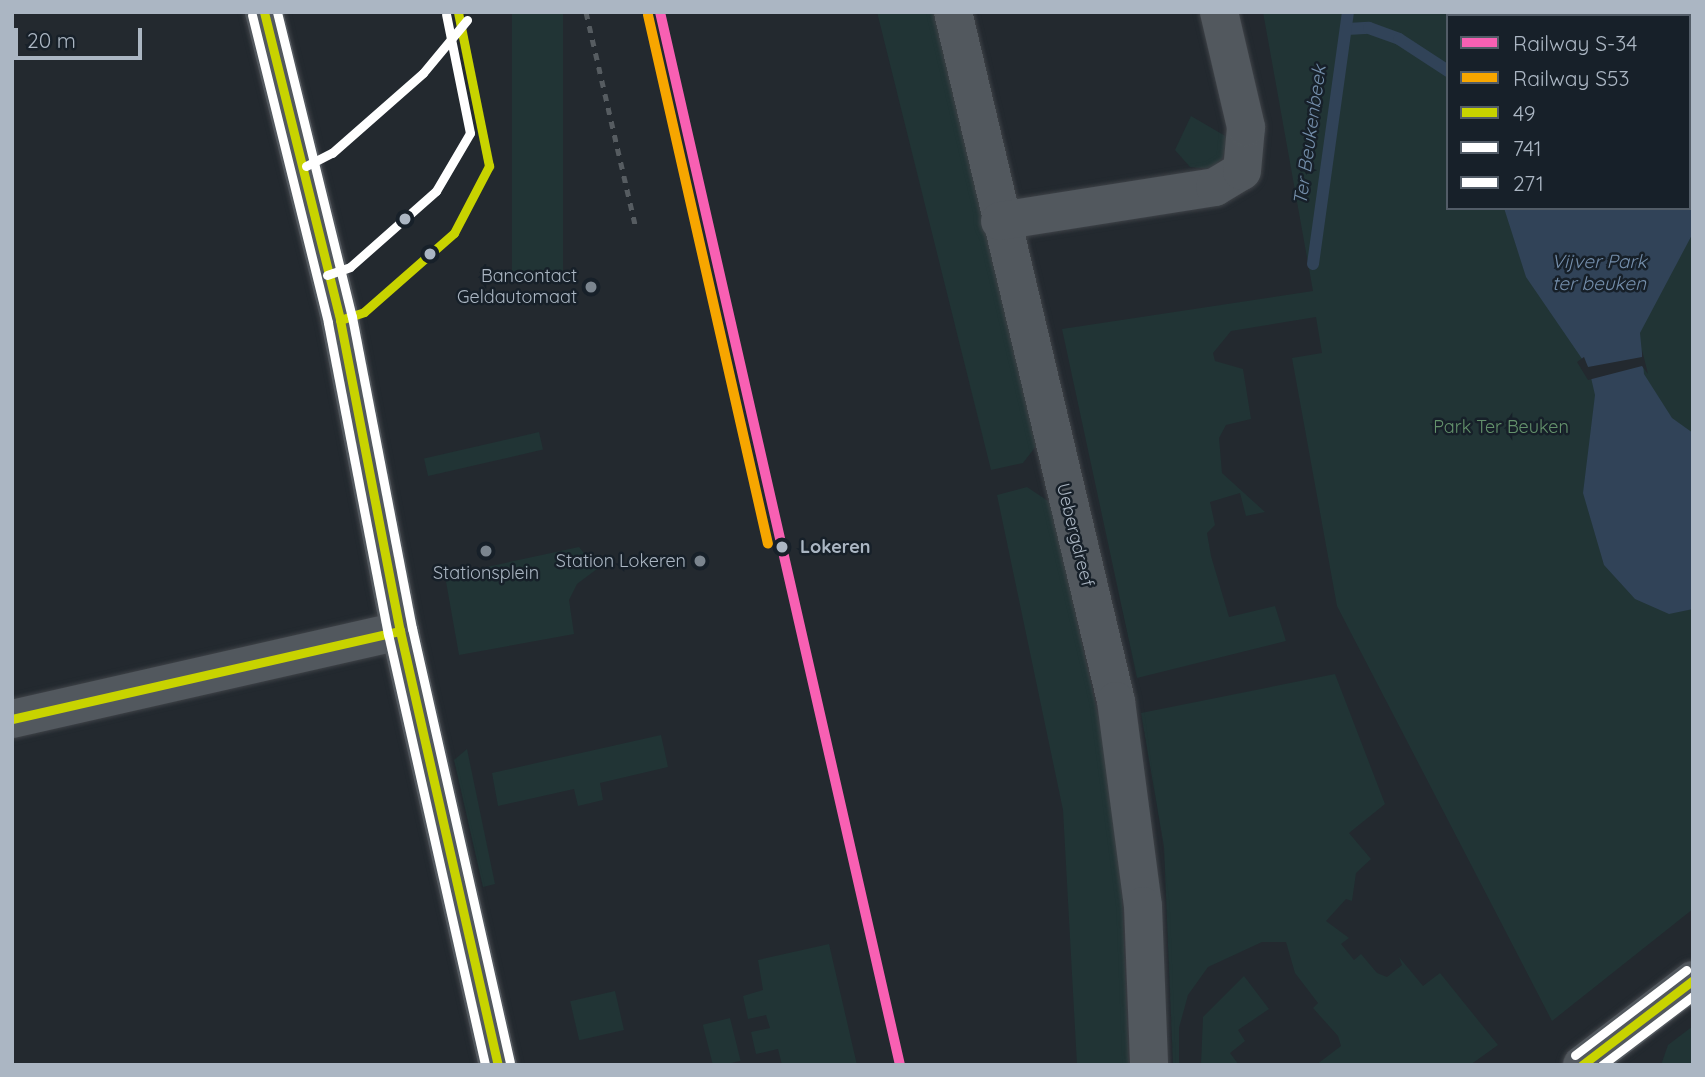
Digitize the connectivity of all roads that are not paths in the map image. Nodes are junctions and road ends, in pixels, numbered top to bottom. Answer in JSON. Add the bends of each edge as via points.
{"nodes":[{"id":1,"x":264,"y":12,"type":"edge"},
{"id":2,"x":953,"y":12,"type":"edge"},
{"id":3,"x":1219,"y":12,"type":"edge"},
{"id":4,"x":1000,"y":222,"type":"junction"},
{"id":5,"x":400,"y":631,"type":"junction"},
{"id":6,"x":12,"y":719,"type":"edge"},
{"id":7,"x":1693,"y":980,"type":"edge"},
{"id":8,"x":498,"y":1065,"type":"edge"},
{"id":9,"x":1149,"y":1065,"type":"edge"},
{"id":10,"x":1582,"y":1065,"type":"edge"}],
"edges":[{"from":1,"to":5,"type":"street","via":[[340,320]]},
{"from":2,"to":4,"type":"street","name":"Uebergdreef"},
{"from":3,"to":4,"type":"street","via":[[1246,127],[1242,171],[1215,187]]},
{"from":4,"to":9,"type":"street","name":"Uebergdreef","via":[[1118,714],[1143,906]]},
{"from":5,"to":6,"type":"street"},
{"from":5,"to":8,"type":"street"},
{"from":7,"to":10,"type":"street"}]}
